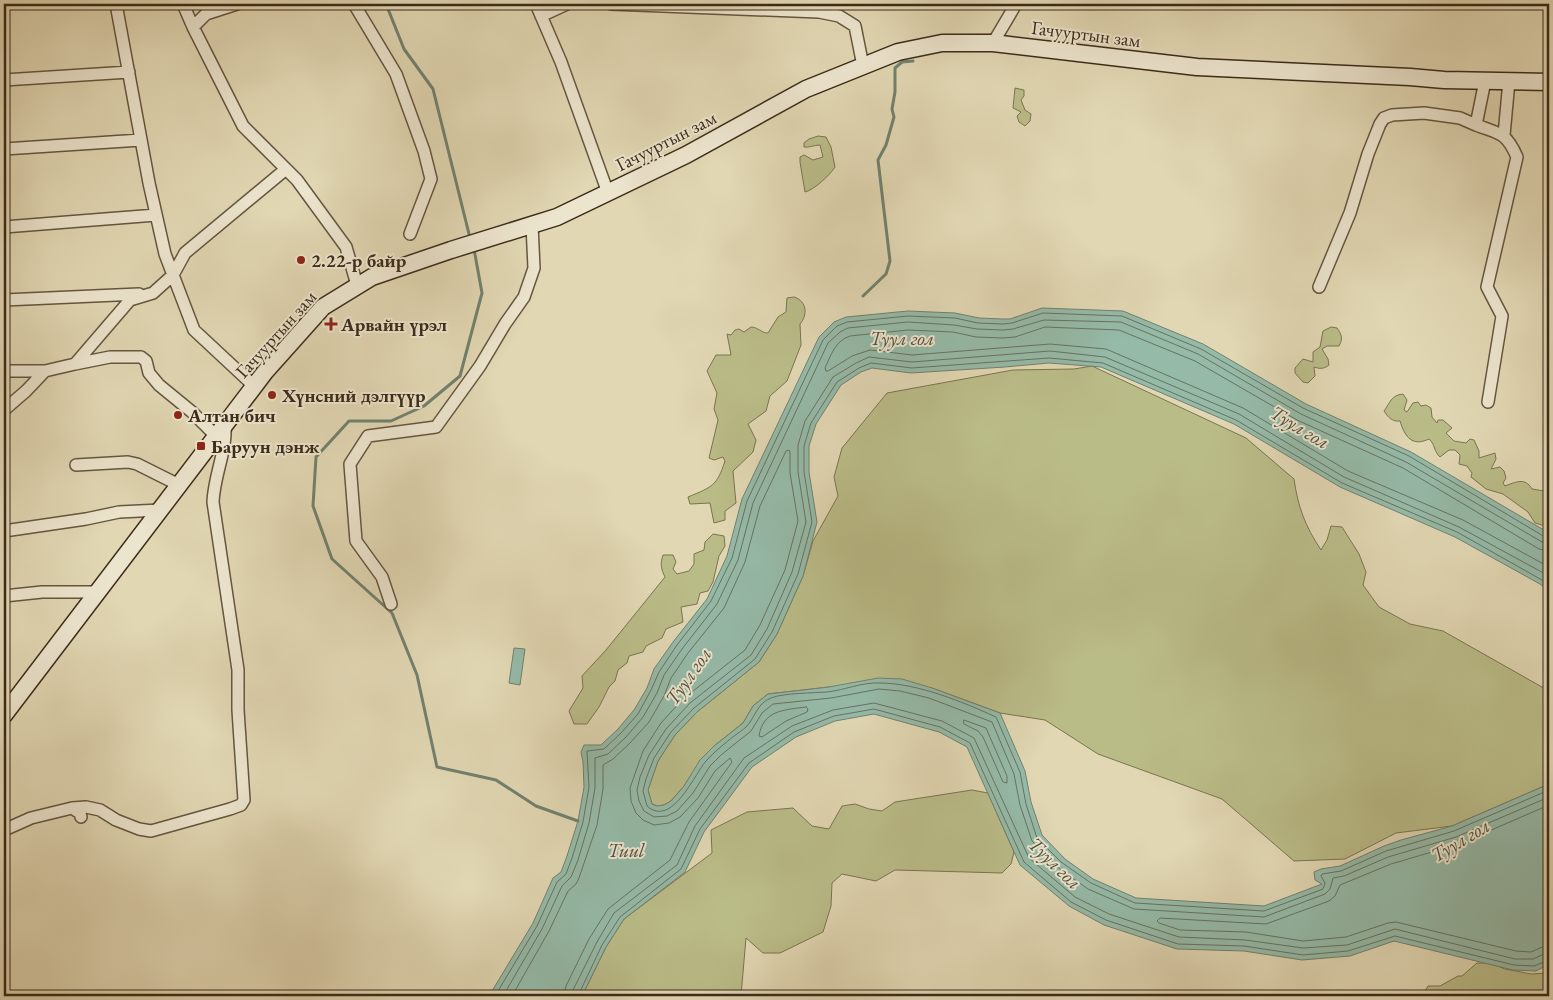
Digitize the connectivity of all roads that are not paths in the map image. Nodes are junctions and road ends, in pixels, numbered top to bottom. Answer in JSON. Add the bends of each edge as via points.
{"nodes":[{"id":1,"x":116,"y":4,"type":"edge"},
{"id":2,"x":183,"y":4,"type":"edge"},
{"id":3,"x":237,"y":4,"type":"edge"},
{"id":4,"x":354,"y":4,"type":"edge"},
{"id":5,"x":536,"y":4,"type":"edge"},
{"id":6,"x":567,"y":4,"type":"edge"},
{"id":7,"x":611,"y":4,"type":"edge"},
{"id":8,"x":1016,"y":4,"type":"edge"},
{"id":9,"x":541,"y":16,"type":"junction"},
{"id":10,"x":193,"y":27,"type":"junction"},
{"id":11,"x":993,"y":43,"type":"junction"},
{"id":12,"x":863,"y":66,"type":"junction"},
{"id":13,"x":129,"y":72,"type":"junction"},
{"id":14,"x":4,"y":80,"type":"edge"},
{"id":15,"x":1485,"y":81,"type":"junction"},
{"id":16,"x":1509,"y":81,"type":"junction"},
{"id":17,"x":1549,"y":82,"type":"edge"},
{"id":18,"x":1476,"y":125,"type":"junction"},
{"id":19,"x":1504,"y":135,"type":"junction"},
{"id":20,"x":141,"y":140,"type":"junction"},
{"id":21,"x":4,"y":149,"type":"edge"},
{"id":22,"x":286,"y":169,"type":"junction"},
{"id":23,"x":608,"y":194,"type":"junction"},
{"id":24,"x":156,"y":215,"type":"junction"},
{"id":25,"x":532,"y":225,"type":"junction"},
{"id":26,"x":4,"y":227,"type":"edge"},
{"id":27,"x":410,"y":234,"type":"dead end"},
{"id":28,"x":173,"y":275,"type":"junction"},
{"id":29,"x":357,"y":285,"type":"junction"},
{"id":30,"x":1319,"y":288,"type":"dead end"},
{"id":31,"x":153,"y":293,"type":"junction"},
{"id":32,"x":4,"y":300,"type":"edge"},
{"id":33,"x":75,"y":364,"type":"junction"},
{"id":34,"x":4,"y":371,"type":"edge"},
{"id":35,"x":45,"y":371,"type":"junction"},
{"id":36,"x":254,"y":386,"type":"junction"},
{"id":37,"x":1488,"y":402,"type":"dead end"},
{"id":38,"x":4,"y":410,"type":"edge"},
{"id":39,"x":221,"y":430,"type":"junction"},
{"id":40,"x":76,"y":466,"type":"dead end"},
{"id":41,"x":179,"y":485,"type":"junction"},
{"id":42,"x":160,"y":510,"type":"junction"},
{"id":43,"x":4,"y":531,"type":"edge"},
{"id":44,"x":98,"y":592,"type":"junction"},
{"id":45,"x":4,"y":596,"type":"edge"},
{"id":46,"x":391,"y":604,"type":"dead end"},
{"id":47,"x":4,"y":715,"type":"edge"},
{"id":48,"x":72,"y":808,"type":"junction"},
{"id":49,"x":81,"y":817,"type":"dead end"},
{"id":50,"x":4,"y":830,"type":"edge"}],
"edges":[{"from":1,"to":13,"type":"street"},
{"from":2,"to":10,"type":"street"},
{"from":3,"to":10,"type":"street","via":[[206,14]]},
{"from":4,"to":27,"type":"street","via":[[396,74],[424,150],[431,179]]},
{"from":5,"to":9,"type":"street"},
{"from":6,"to":9,"type":"street"},
{"from":7,"to":12,"type":"street","via":[[819,12],[839,16],[854,26]]},
{"from":8,"to":11,"type":"street"},
{"from":9,"to":23,"type":"street","via":[[561,62]]},
{"from":10,"to":22,"type":"street","via":[[243,126]]},
{"from":11,"to":12,"type":"main road","name":"Гачууртын зам","via":[[942,43],[898,52]]},
{"from":11,"to":15,"type":"main road","name":"Гачууртын зам","via":[[1197,67]]},
{"from":12,"to":23,"type":"main road","name":"Гачууртын зам","via":[[806,89]]},
{"from":13,"to":14,"type":"street"},
{"from":13,"to":20,"type":"street"},
{"from":15,"to":16,"type":"main road","name":"Гачууртын зам"},
{"from":15,"to":18,"type":"street"},
{"from":16,"to":17,"type":"main road","name":"Гачууртын зам"},
{"from":16,"to":19,"type":"street"},
{"from":18,"to":19,"type":"street"},
{"from":18,"to":30,"type":"street","via":[[1460,118],[1424,114],[1384,118]]},
{"from":19,"to":37,"type":"street","via":[[1518,157],[1487,288],[1502,316]]},
{"from":20,"to":21,"type":"street"},
{"from":20,"to":24,"type":"street"},
{"from":22,"to":28,"type":"street","via":[[185,253]]},
{"from":22,"to":29,"type":"street","via":[[346,247]]},
{"from":23,"to":25,"type":"main road","name":"Гачууртын зам"},
{"from":24,"to":26,"type":"street"},
{"from":24,"to":28,"type":"street"},
{"from":25,"to":29,"type":"main road","name":"Гачууртын зам","via":[[450,250]]},
{"from":25,"to":46,"type":"street","via":[[534,268],[524,297],[436,428],[368,436],[350,464],[356,541],[382,577]]},
{"from":28,"to":31,"type":"street"},
{"from":28,"to":36,"type":"street","via":[[194,330]]},
{"from":29,"to":36,"type":"main road","name":"Гачууртын зам","via":[[323,307]]},
{"from":31,"to":32,"type":"street"},
{"from":31,"to":33,"type":"street","via":[[130,300]]},
{"from":33,"to":35,"type":"street"},
{"from":33,"to":39,"type":"street","via":[[110,357],[141,357],[159,385]]},
{"from":34,"to":35,"type":"street"},
{"from":35,"to":38,"type":"street"},
{"from":36,"to":39,"type":"main road","name":"Гачууртын зам"},
{"from":39,"to":41,"type":"main road","name":"Гачууртын зам"},
{"from":39,"to":48,"type":"street","via":[[226,434],[213,486],[213,502],[238,670],[244,800],[230,809],[151,831],[116,820],[100,810]]},
{"from":40,"to":41,"type":"street","via":[[128,462]]},
{"from":41,"to":42,"type":"main road","name":"Гачууртын зам"},
{"from":42,"to":43,"type":"street","via":[[119,512]]},
{"from":42,"to":44,"type":"main road","name":"Гачууртын зам"},
{"from":44,"to":45,"type":"street"},
{"from":44,"to":47,"type":"main road","name":"Гачууртын зам"},
{"from":48,"to":49,"type":"street"},
{"from":48,"to":50,"type":"street","via":[[31,818]]}]}
